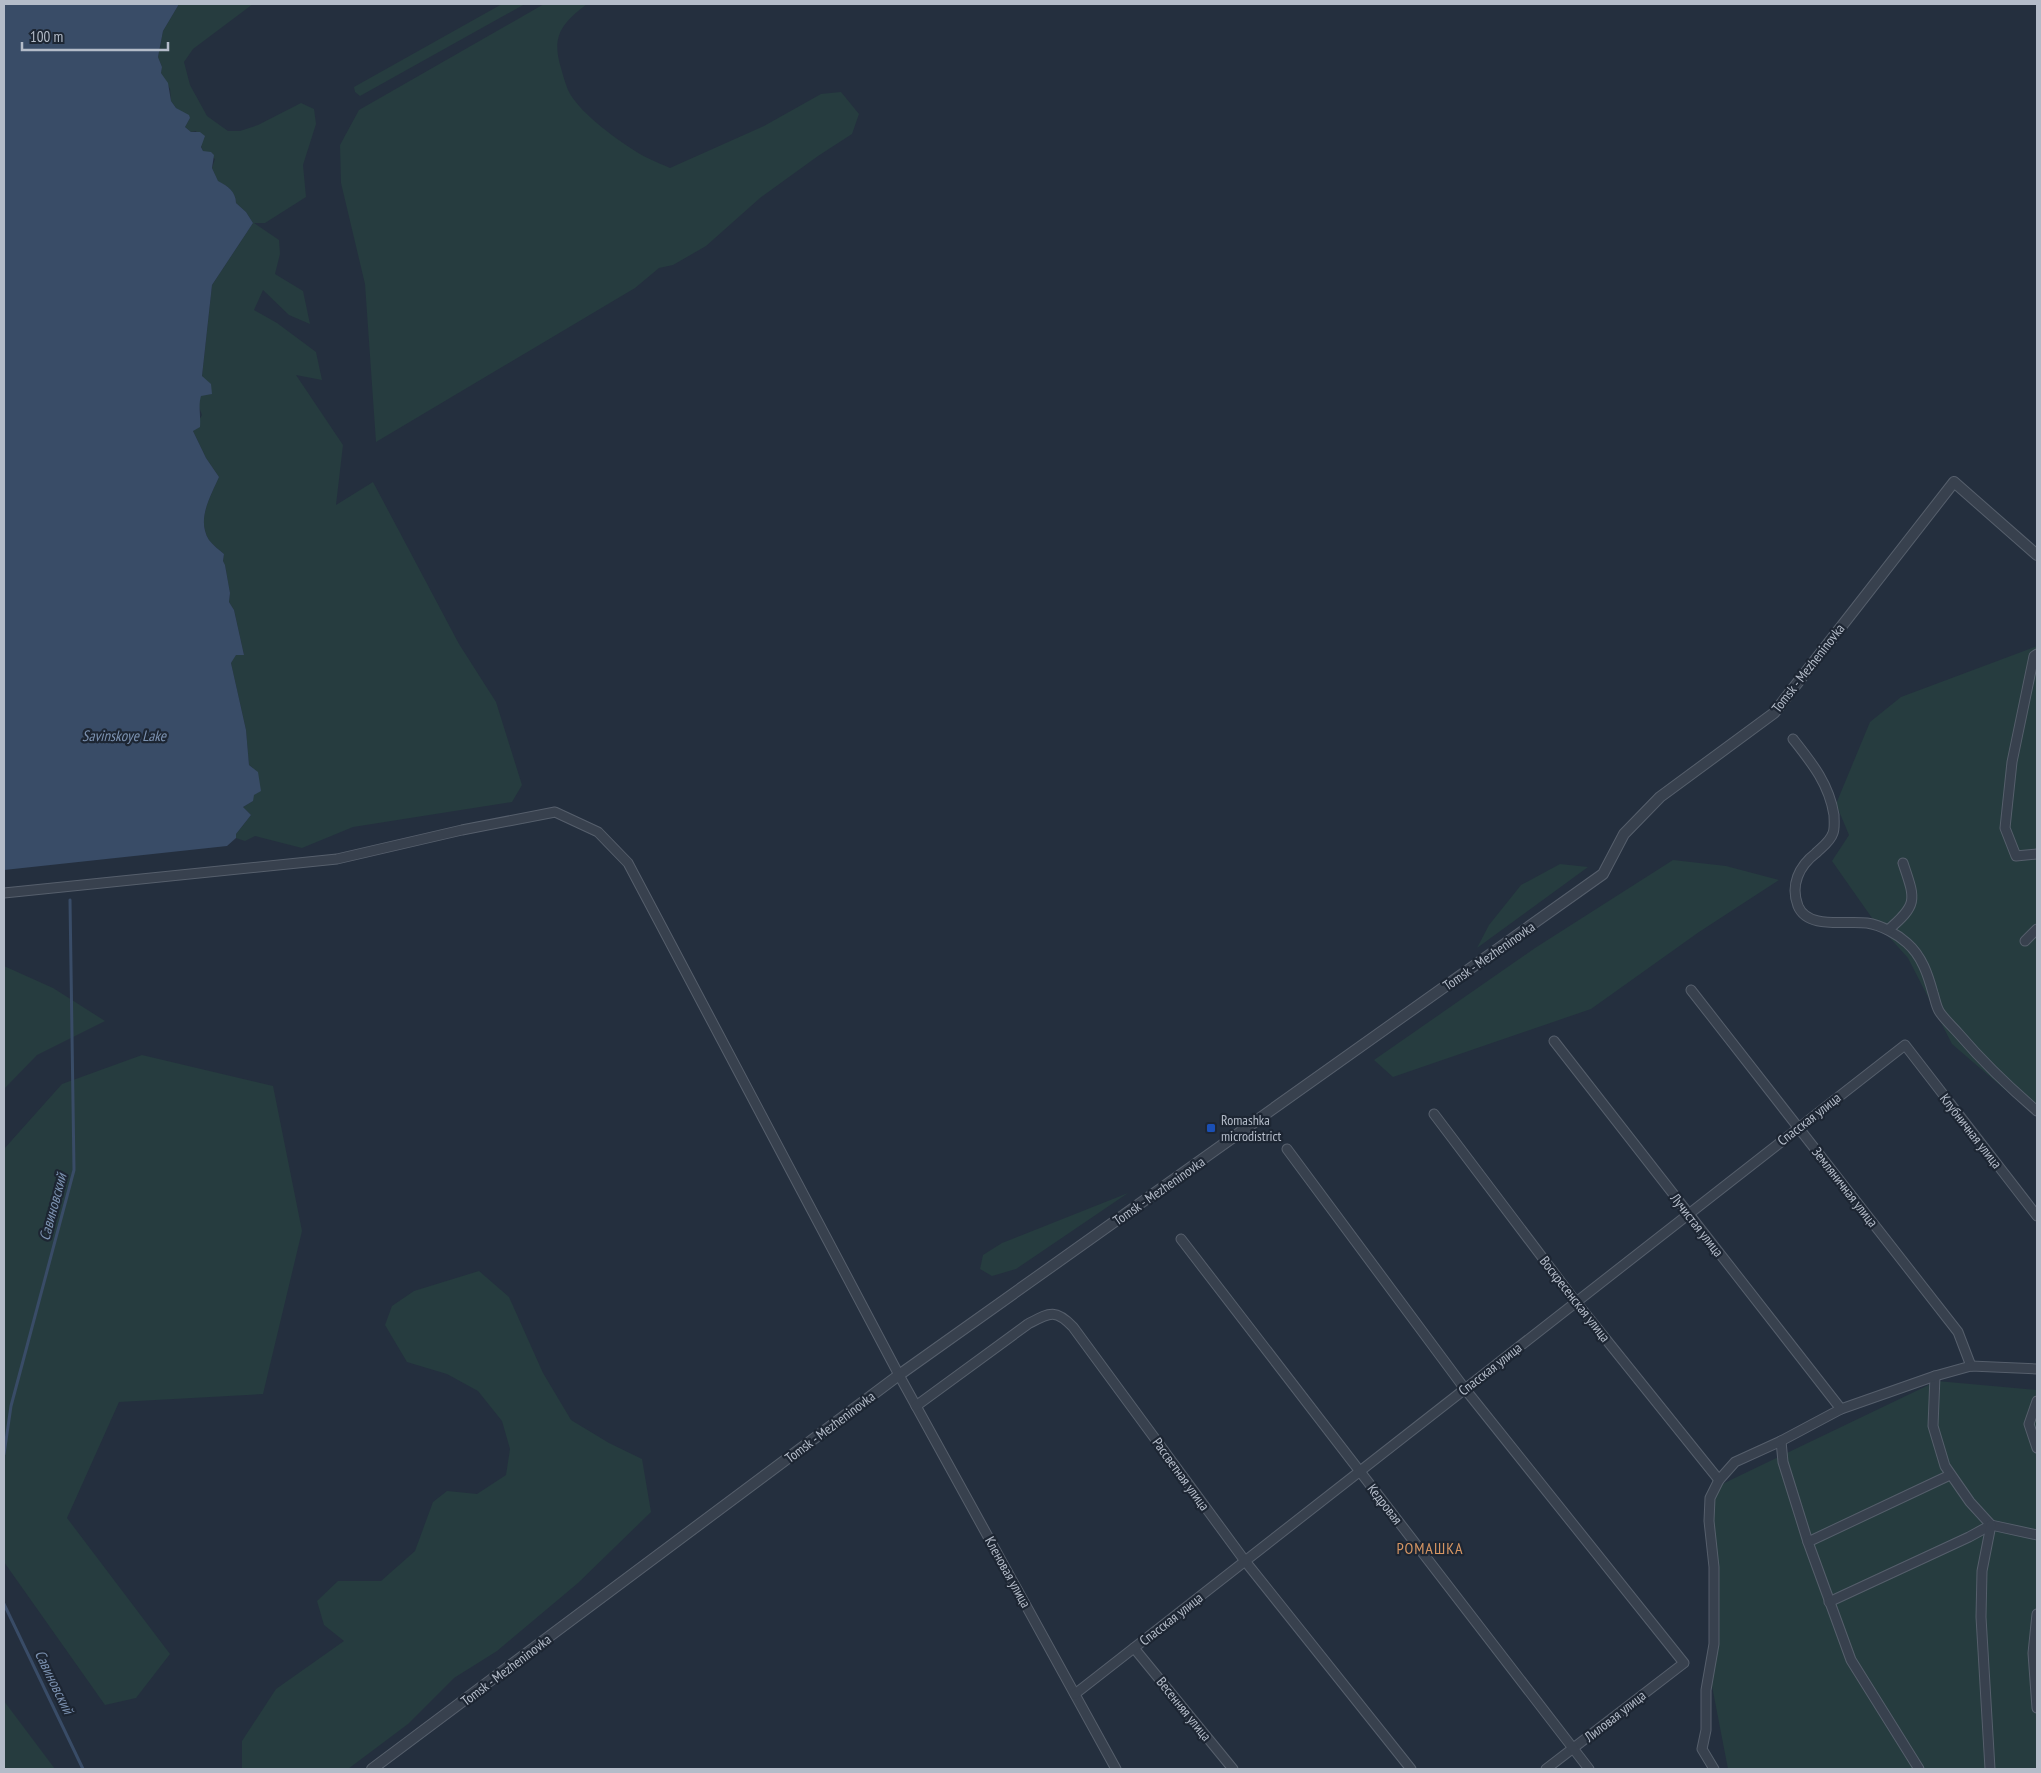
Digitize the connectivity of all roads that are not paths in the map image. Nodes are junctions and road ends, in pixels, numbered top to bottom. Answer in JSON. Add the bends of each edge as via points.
{"nodes":[{"id":1,"x":2037,"y":554,"type":"edge"},
{"id":2,"x":2036,"y":653,"type":"edge"},
{"id":3,"x":1793,"y":739,"type":"dead end"},
{"id":4,"x":2037,"y":854,"type":"edge"},
{"id":5,"x":1903,"y":863,"type":"dead end"},
{"id":6,"x":4,"y":893,"type":"edge"},
{"id":7,"x":2037,"y":929,"type":"edge"},
{"id":8,"x":1888,"y":930,"type":"junction"},
{"id":9,"x":2025,"y":941,"type":"dead end"},
{"id":10,"x":1691,"y":990,"type":"dead end"},
{"id":11,"x":1554,"y":1041,"type":"dead end"},
{"id":12,"x":1905,"y":1045,"type":"joint"},
{"id":13,"x":2037,"y":1111,"type":"edge"},
{"id":14,"x":1434,"y":1114,"type":"dead end"},
{"id":15,"x":1798,"y":1128,"type":"junction"},
{"id":16,"x":1287,"y":1149,"type":"dead end"},
{"id":17,"x":1688,"y":1214,"type":"junction"},
{"id":18,"x":2037,"y":1216,"type":"edge"},
{"id":19,"x":1181,"y":1239,"type":"dead end"},
{"id":20,"x":1576,"y":1302,"type":"junction"},
{"id":21,"x":1971,"y":1366,"type":"junction"},
{"id":22,"x":2037,"y":1369,"type":"edge"},
{"id":23,"x":899,"y":1375,"type":"junction"},
{"id":24,"x":1935,"y":1376,"type":"junction"},
{"id":25,"x":1465,"y":1389,"type":"junction"},
{"id":26,"x":2037,"y":1401,"type":"edge"},
{"id":27,"x":916,"y":1406,"type":"junction"},
{"id":28,"x":1841,"y":1409,"type":"junction"},
{"id":29,"x":1781,"y":1441,"type":"junction"},
{"id":30,"x":2037,"y":1448,"type":"edge"},
{"id":31,"x":1359,"y":1472,"type":"junction"},
{"id":32,"x":1950,"y":1474,"type":"junction"},
{"id":33,"x":1719,"y":1480,"type":"junction"},
{"id":34,"x":1991,"y":1524,"type":"junction"},
{"id":35,"x":2037,"y":1535,"type":"edge"},
{"id":36,"x":1808,"y":1542,"type":"junction"},
{"id":37,"x":1245,"y":1561,"type":"junction"},
{"id":38,"x":1829,"y":1602,"type":"junction"},
{"id":39,"x":2037,"y":1614,"type":"edge"},
{"id":40,"x":1134,"y":1648,"type":"junction"},
{"id":41,"x":1076,"y":1694,"type":"junction"},
{"id":42,"x":2037,"y":1708,"type":"edge"},
{"id":43,"x":1573,"y":1749,"type":"junction"},
{"id":44,"x":372,"y":1769,"type":"edge"},
{"id":45,"x":1116,"y":1769,"type":"edge"},
{"id":46,"x":1233,"y":1769,"type":"edge"},
{"id":47,"x":1411,"y":1769,"type":"edge"},
{"id":48,"x":1546,"y":1769,"type":"edge"},
{"id":49,"x":1589,"y":1769,"type":"edge"},
{"id":50,"x":1714,"y":1769,"type":"edge"},
{"id":51,"x":1919,"y":1769,"type":"edge"},
{"id":52,"x":1990,"y":1769,"type":"edge"}],
"edges":[{"from":1,"to":23,"type":"street","name":"Tomsk - Mezheninovka","via":[[1954,482],[1774,713],[1660,797],[1624,834],[1603,874]]},
{"from":2,"to":4,"type":"street","via":[[2012,762],[2005,828],[2016,856]]},
{"from":3,"to":8,"type":"street","via":[[1817,768],[1832,804],[1834,819],[1829,841],[1806,861],[1798,874],[1795,895],[1802,913],[1811,920],[1868,923]]},
{"from":5,"to":8,"type":"street","via":[[1913,900],[1908,912]]},
{"from":6,"to":23,"type":"street","name":"Кленовая улица","via":[[337,859],[555,812],[598,832],[628,863]]},
{"from":7,"to":9,"type":"street"},
{"from":8,"to":13,"type":"street","via":[[1908,944],[1926,969],[1938,1010],[1976,1053]]},
{"from":10,"to":15,"type":"street","name":"Земляничная улица"},
{"from":11,"to":17,"type":"street","name":"Лучистая улица"},
{"from":12,"to":15,"type":"street","name":"Спасская улица"},
{"from":12,"to":18,"type":"street","name":"Клубничная улица"},
{"from":14,"to":20,"type":"street","name":"Воскресенская улица"},
{"from":15,"to":17,"type":"street","name":"Спасская улица"},
{"from":15,"to":21,"type":"street","name":"Земляничная улица","via":[[1958,1332]]},
{"from":16,"to":25,"type":"street"},
{"from":17,"to":20,"type":"street","name":"Спасская улица"},
{"from":17,"to":28,"type":"street","name":"Лучистая улица"},
{"from":19,"to":31,"type":"street","name":"Кедровая"},
{"from":20,"to":25,"type":"street","name":"Спасская улица"},
{"from":20,"to":33,"type":"street","name":"Воскресенская улица"},
{"from":21,"to":22,"type":"street"},
{"from":21,"to":24,"type":"street"},
{"from":23,"to":27,"type":"street","name":"Кленовая улица"},
{"from":23,"to":44,"type":"street","name":"Tomsk - Mezheninovka"},
{"from":24,"to":28,"type":"street"},
{"from":24,"to":32,"type":"street","via":[[1933,1426]]},
{"from":25,"to":31,"type":"street","name":"Спасская улица"},
{"from":25,"to":43,"type":"street","name":"Лиловая улица","via":[[1684,1663]]},
{"from":26,"to":30,"type":"street","via":[[2029,1424]]},
{"from":27,"to":37,"type":"street","name":"Рассветная улица","via":[[1028,1324],[1044,1315],[1055,1313],[1063,1316]]},
{"from":27,"to":41,"type":"street","name":"Кленовая улица"},
{"from":28,"to":29,"type":"street"},
{"from":29,"to":33,"type":"street","via":[[1735,1462]]},
{"from":29,"to":36,"type":"street","via":[[1783,1462]]},
{"from":31,"to":37,"type":"street","name":"Спасская улица"},
{"from":31,"to":43,"type":"street","name":"Кедровая"},
{"from":32,"to":34,"type":"street"},
{"from":32,"to":36,"type":"street"},
{"from":33,"to":50,"type":"street","via":[[1710,1498],[1714,1644],[1706,1690],[1706,1730],[1702,1748]]},
{"from":34,"to":35,"type":"street"},
{"from":34,"to":38,"type":"street"},
{"from":34,"to":52,"type":"street","via":[[1982,1571],[1980,1617]]},
{"from":36,"to":38,"type":"street"},
{"from":37,"to":40,"type":"street","name":"Спасская улица"},
{"from":37,"to":47,"type":"street","name":"Рассветная улица"},
{"from":38,"to":51,"type":"street","via":[[1851,1660]]},
{"from":39,"to":42,"type":"street","via":[[2033,1653]]},
{"from":40,"to":41,"type":"street","name":"Спасская улица"},
{"from":40,"to":46,"type":"street","name":"Весенняя улица"},
{"from":41,"to":45,"type":"street","name":"Кленовая улица"},
{"from":43,"to":48,"type":"street","name":"Лиловая улица"},
{"from":43,"to":49,"type":"street","name":"Кедровая"}]}
